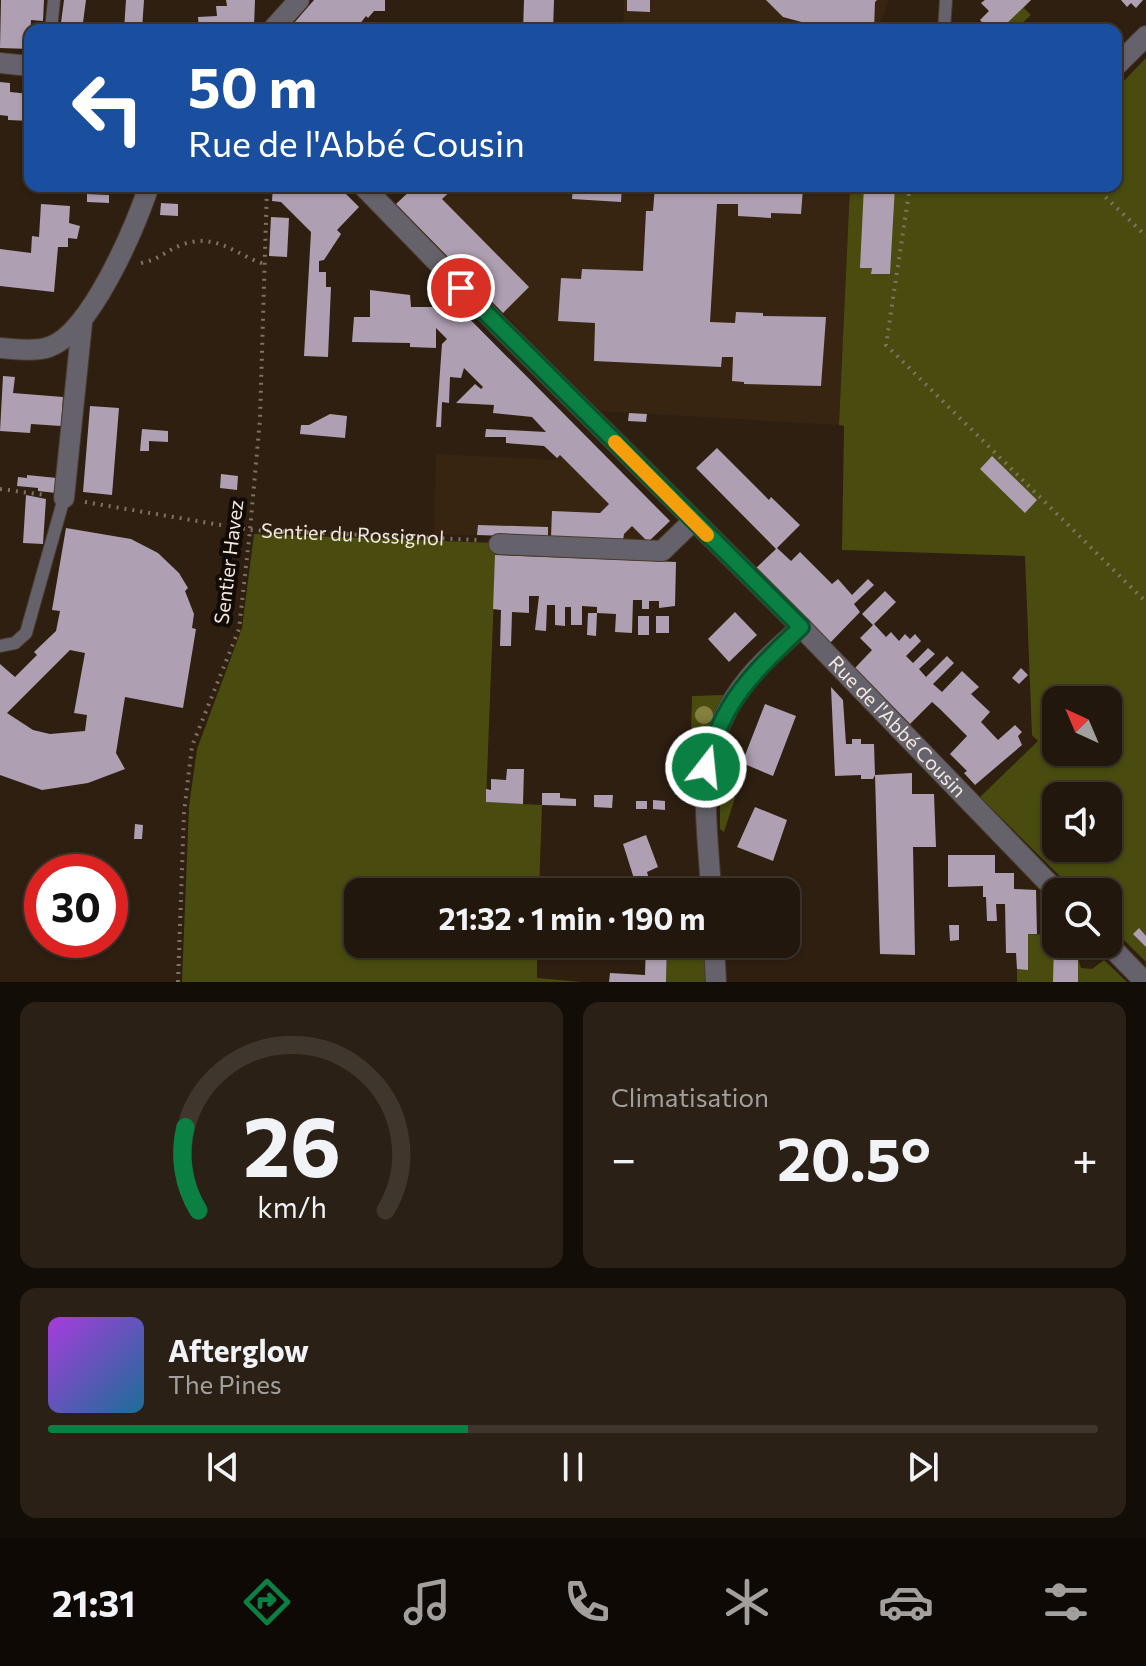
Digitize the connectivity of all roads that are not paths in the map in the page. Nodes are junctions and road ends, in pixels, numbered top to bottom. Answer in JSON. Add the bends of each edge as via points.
{"nodes":[{"id":1,"x":54,"y":0,"type":"edge"},
{"id":2,"x":299,"y":0,"type":"edge"},
{"id":3,"x":946,"y":0,"type":"edge"},
{"id":4,"x":52,"y":24,"type":"edge"},
{"id":5,"x":277,"y":24,"type":"edge"},
{"id":6,"x":944,"y":24,"type":"edge"},
{"id":7,"x":1146,"y":36,"type":"edge"},
{"id":8,"x":1122,"y":60,"type":"edge"},
{"id":9,"x":0,"y":63,"type":"edge"},
{"id":10,"x":24,"y":65,"type":"edge"},
{"id":11,"x":146,"y":192,"type":"edge"},
{"id":12,"x":368,"y":192,"type":"edge"},
{"id":13,"x":82,"y":323,"type":"junction"},
{"id":14,"x":0,"y":348,"type":"edge"},
{"id":15,"x":64,"y":498,"type":"joint"},
{"id":16,"x":693,"y":521,"type":"junction"},
{"id":17,"x":499,"y":544,"type":"road end"},
{"id":18,"x":801,"y":627,"type":"junction"},
{"id":19,"x":0,"y":646,"type":"edge"},
{"id":20,"x":710,"y":878,"type":"edge"},
{"id":21,"x":1043,"y":878,"type":"edge"},
{"id":22,"x":715,"y":958,"type":"edge"},
{"id":23,"x":1122,"y":958,"type":"edge"},
{"id":24,"x":716,"y":982,"type":"edge"},
{"id":25,"x":1145,"y":982,"type":"edge"}],
"edges":[{"from":1,"to":4,"type":"lane"},
{"from":2,"to":5,"type":"street"},
{"from":3,"to":6,"type":"lane"},
{"from":7,"to":8,"type":"street"},
{"from":9,"to":10,"type":"street"},
{"from":11,"to":13,"type":"street"},
{"from":12,"to":16,"type":"street","name":"Rue de l'Abbé Cousin"},
{"from":13,"to":14,"type":"street","via":[[52,346]]},
{"from":13,"to":15,"type":"street"},
{"from":15,"to":19,"type":"lane","via":[[26,633],[15,643]]},
{"from":16,"to":17,"type":"street","via":[[662,551]]},
{"from":16,"to":18,"type":"street","name":"Rue de l'Abbé Cousin"},
{"from":18,"to":20,"type":"street","via":[[747,680],[717,730],[706,778]]},
{"from":18,"to":21,"type":"street","name":"Rue de l'Abbé Cousin"},
{"from":22,"to":24,"type":"street"},
{"from":23,"to":25,"type":"street"}]}
